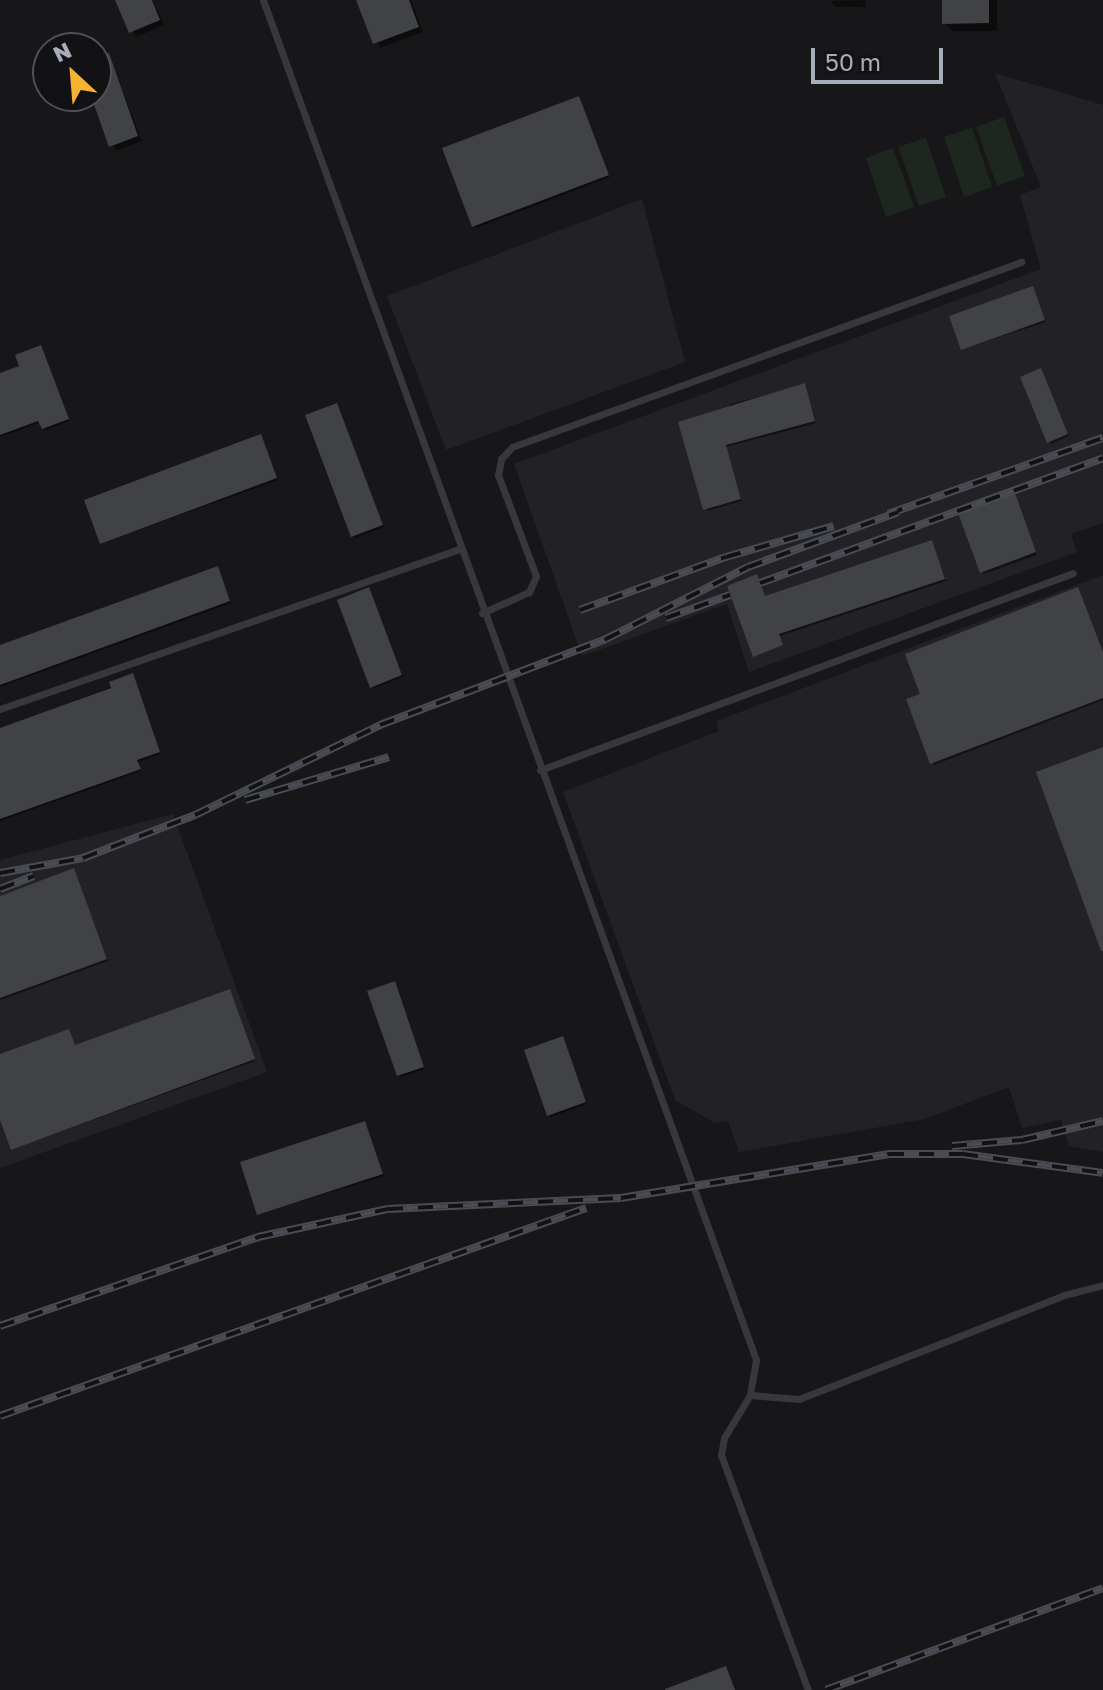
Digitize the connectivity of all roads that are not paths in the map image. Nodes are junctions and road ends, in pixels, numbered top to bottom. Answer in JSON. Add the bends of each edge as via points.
{"nodes":[{"id":1,"x":263,"y":0,"type":"edge"},
{"id":2,"x":1021,"y":262,"type":"dead end"},
{"id":3,"x":459,"y":549,"type":"junction"},
{"id":4,"x":1073,"y":573,"type":"dead end"},
{"id":5,"x":482,"y":613,"type":"junction"},
{"id":6,"x":0,"y":709,"type":"edge"},
{"id":7,"x":540,"y":770,"type":"junction"},
{"id":8,"x":1103,"y":1285,"type":"edge"},
{"id":9,"x":750,"y":1395,"type":"junction"},
{"id":10,"x":808,"y":1690,"type":"edge"}],
"edges":[{"from":1,"to":3,"type":"lane"},
{"from":2,"to":5,"type":"lane","via":[[512,447],[501,459],[498,475],[536,576],[529,592]]},
{"from":3,"to":5,"type":"lane"},
{"from":3,"to":6,"type":"lane"},
{"from":4,"to":7,"type":"lane"},
{"from":5,"to":7,"type":"lane"},
{"from":7,"to":9,"type":"lane","via":[[756,1360]]},
{"from":8,"to":9,"type":"lane","via":[[1064,1295],[799,1399]]},
{"from":9,"to":10,"type":"lane","via":[[724,1438],[724,1471]]}]}
